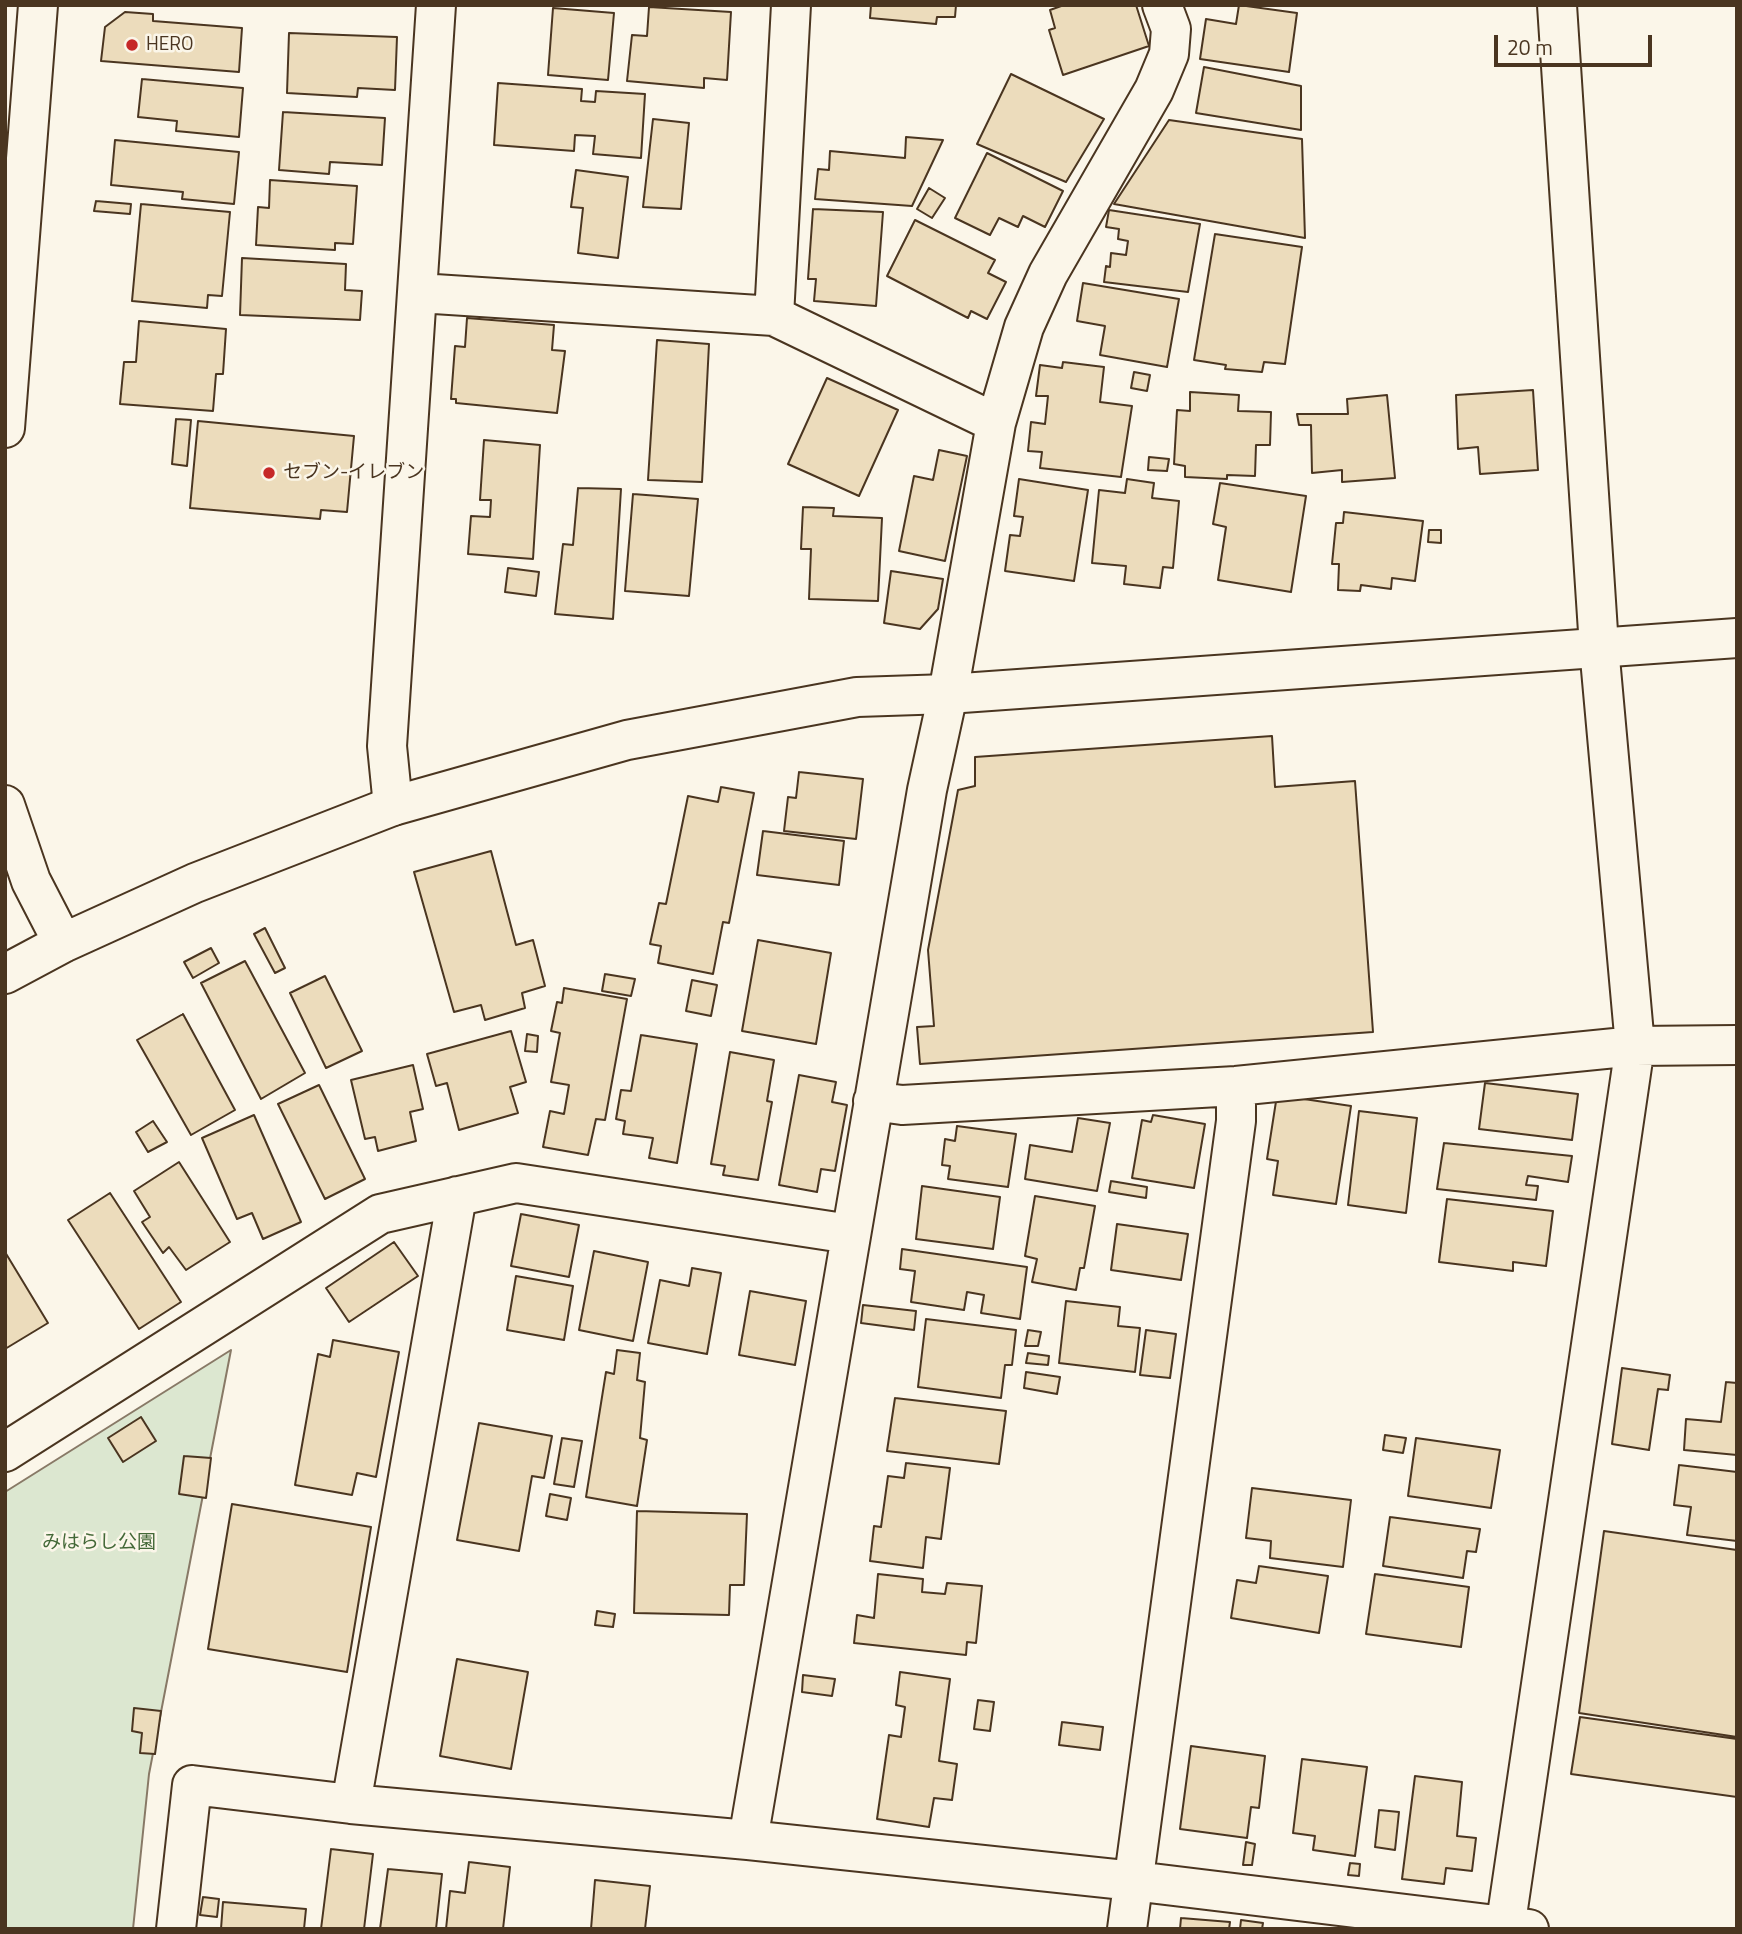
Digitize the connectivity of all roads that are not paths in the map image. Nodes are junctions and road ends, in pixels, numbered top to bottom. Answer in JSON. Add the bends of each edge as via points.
{"nodes":[{"id":1,"x":38,"y":5,"type":"edge"},
{"id":2,"x":791,"y":5,"type":"edge"},
{"id":3,"x":1162,"y":5,"type":"edge"},
{"id":4,"x":1556,"y":5,"type":"edge"},
{"id":5,"x":432,"y":6,"type":"edge"},
{"id":6,"x":419,"y":293,"type":"junction"},
{"id":7,"x":774,"y":316,"type":"junction"},
{"id":8,"x":996,"y":423,"type":"junction"},
{"id":9,"x":5,"y":428,"type":"edge"},
{"id":10,"x":1737,"y":638,"type":"edge"},
{"id":11,"x":1599,"y":647,"type":"junction"},
{"id":12,"x":948,"y":694,"type":"junction"},
{"id":13,"x":5,"y":805,"type":"edge"},
{"id":14,"x":393,"y":806,"type":"junction"},
{"id":15,"x":63,"y":943,"type":"junction"},
{"id":16,"x":5,"y":974,"type":"edge"},
{"id":17,"x":1737,"y":1045,"type":"edge"},
{"id":18,"x":1635,"y":1046,"type":"junction"},
{"id":19,"x":1236,"y":1086,"type":"junction"},
{"id":20,"x":873,"y":1101,"type":"junction"},
{"id":21,"x":457,"y":1196,"type":"junction"},
{"id":22,"x":850,"y":1234,"type":"junction"},
{"id":23,"x":5,"y":1452,"type":"edge"},
{"id":24,"x":351,"y":1804,"type":"junction"},
{"id":25,"x":748,"y":1840,"type":"junction"},
{"id":26,"x":1134,"y":1881,"type":"junction"},
{"id":27,"x":1513,"y":1928,"type":"edge"},
{"id":28,"x":176,"y":1929,"type":"edge"},
{"id":29,"x":1127,"y":1929,"type":"edge"}],
"edges":[{"from":1,"to":9,"type":"street"},
{"from":2,"to":7,"type":"street"},
{"from":3,"to":8,"type":"street","via":[[1171,29],[1169,54],[1154,90],[1048,274],[1024,327]]},
{"from":4,"to":11,"type":"street"},
{"from":5,"to":6,"type":"street"},
{"from":6,"to":7,"type":"street"},
{"from":6,"to":14,"type":"street","via":[[387,746]]},
{"from":7,"to":8,"type":"street"},
{"from":8,"to":12,"type":"street"},
{"from":10,"to":11,"type":"street"},
{"from":11,"to":12,"type":"street"},
{"from":11,"to":18,"type":"street"},
{"from":12,"to":14,"type":"street","via":[[857,697],[627,740]]},
{"from":12,"to":20,"type":"street"},
{"from":13,"to":15,"type":"street","via":[[31,881]]},
{"from":14,"to":15,"type":"street","via":[[195,883]]},
{"from":15,"to":16,"type":"street"},
{"from":17,"to":18,"type":"street"},
{"from":18,"to":19,"type":"street"},
{"from":18,"to":27,"type":"street"},
{"from":19,"to":20,"type":"street","via":[[902,1105]]},
{"from":19,"to":26,"type":"street","via":[[1236,1121]]},
{"from":20,"to":22,"type":"street"},
{"from":21,"to":22,"type":"street","via":[[516,1183]]},
{"from":21,"to":23,"type":"street","via":[[380,1214]]},
{"from":21,"to":24,"type":"street"},
{"from":22,"to":25,"type":"street"},
{"from":24,"to":25,"type":"street"},
{"from":24,"to":28,"type":"street","via":[[192,1785]]},
{"from":25,"to":26,"type":"street"},
{"from":26,"to":27,"type":"street"},
{"from":26,"to":29,"type":"street"}]}
